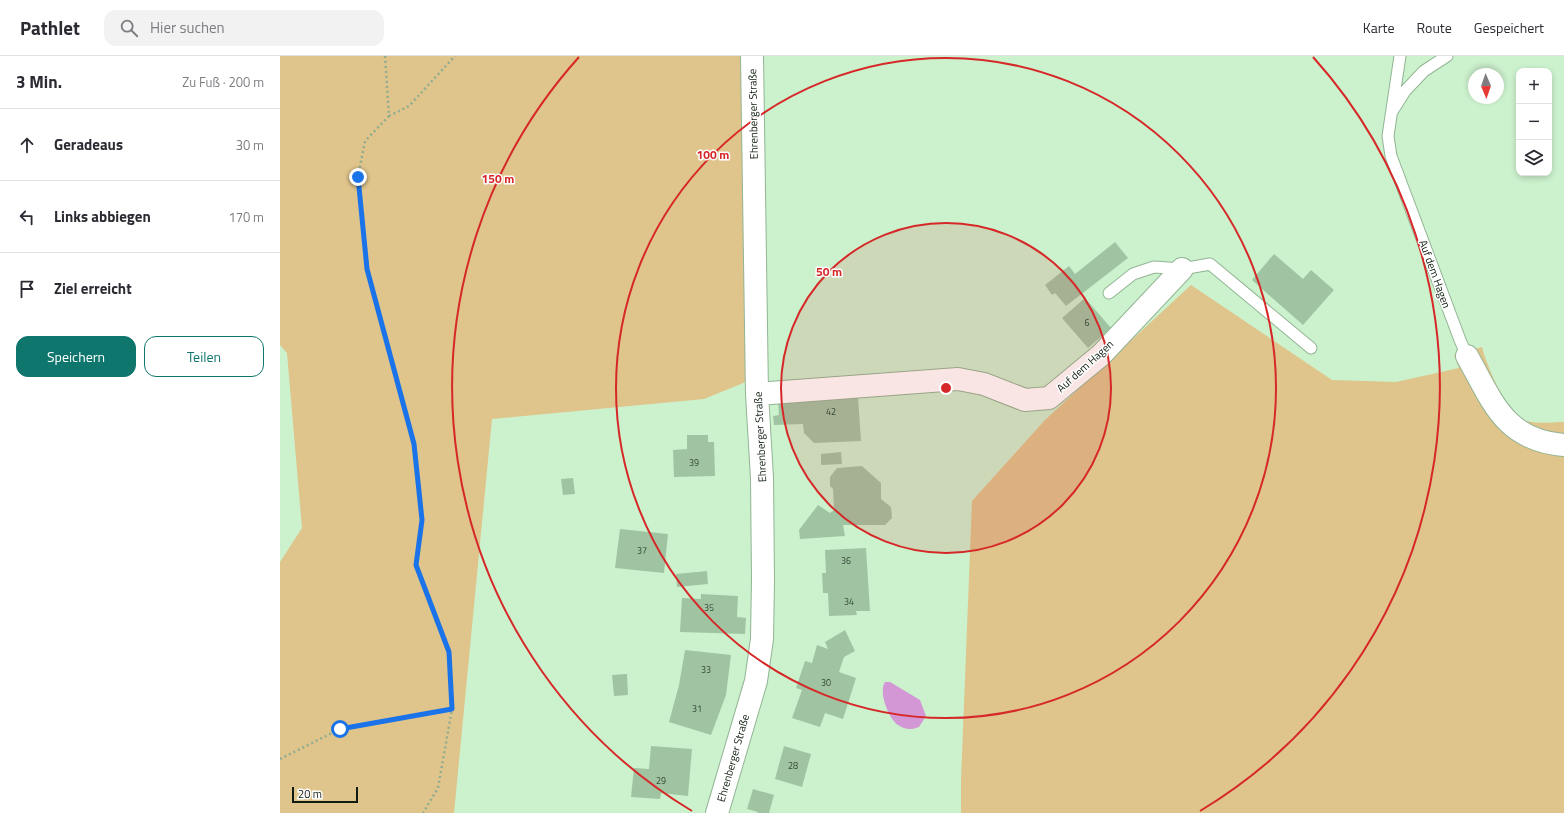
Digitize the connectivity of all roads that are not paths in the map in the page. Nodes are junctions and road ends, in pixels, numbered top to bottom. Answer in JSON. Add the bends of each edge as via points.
{"nodes":[{"id":1,"x":752,"y":56,"type":"edge"},
{"id":2,"x":1400,"y":56,"type":"edge"},
{"id":3,"x":1446,"y":56,"type":"edge"},
{"id":4,"x":1391,"y":114,"type":"junction"},
{"id":5,"x":1182,"y":270,"type":"junction"},
{"id":6,"x":1109,"y":293,"type":"dead end"},
{"id":7,"x":1311,"y":348,"type":"dead end"},
{"id":8,"x":1467,"y":356,"type":"joint"},
{"id":9,"x":758,"y":394,"type":"junction"},
{"id":10,"x":1564,"y":445,"type":"edge"},
{"id":11,"x":717,"y":813,"type":"edge"}],
"edges":[{"from":1,"to":9,"type":"street","name":"Ehrenberger Straße"},
{"from":2,"to":4,"type":"lane","name":"Auf dem Hagen"},
{"from":3,"to":4,"type":"lane","via":[[1424,71],[1405,91]]},
{"from":4,"to":8,"type":"lane","name":"Auf dem Hagen","via":[[1388,136],[1391,156]]},
{"from":5,"to":6,"type":"lane","via":[[1154,267],[1133,274]]},
{"from":5,"to":7,"type":"lane","via":[[1210,264]]},
{"from":5,"to":9,"type":"street","name":"Auf dem Hagen","via":[[1101,354],[1049,398],[1025,400],[984,384],[958,379]]},
{"from":8,"to":10,"type":"street","name":"Auf dem Hagen","via":[[1501,416],[1517,430],[1537,440]]},
{"from":9,"to":11,"type":"street","name":"Ehrenberger Straße","via":[[764,580],[762,639],[756,681]]}]}
